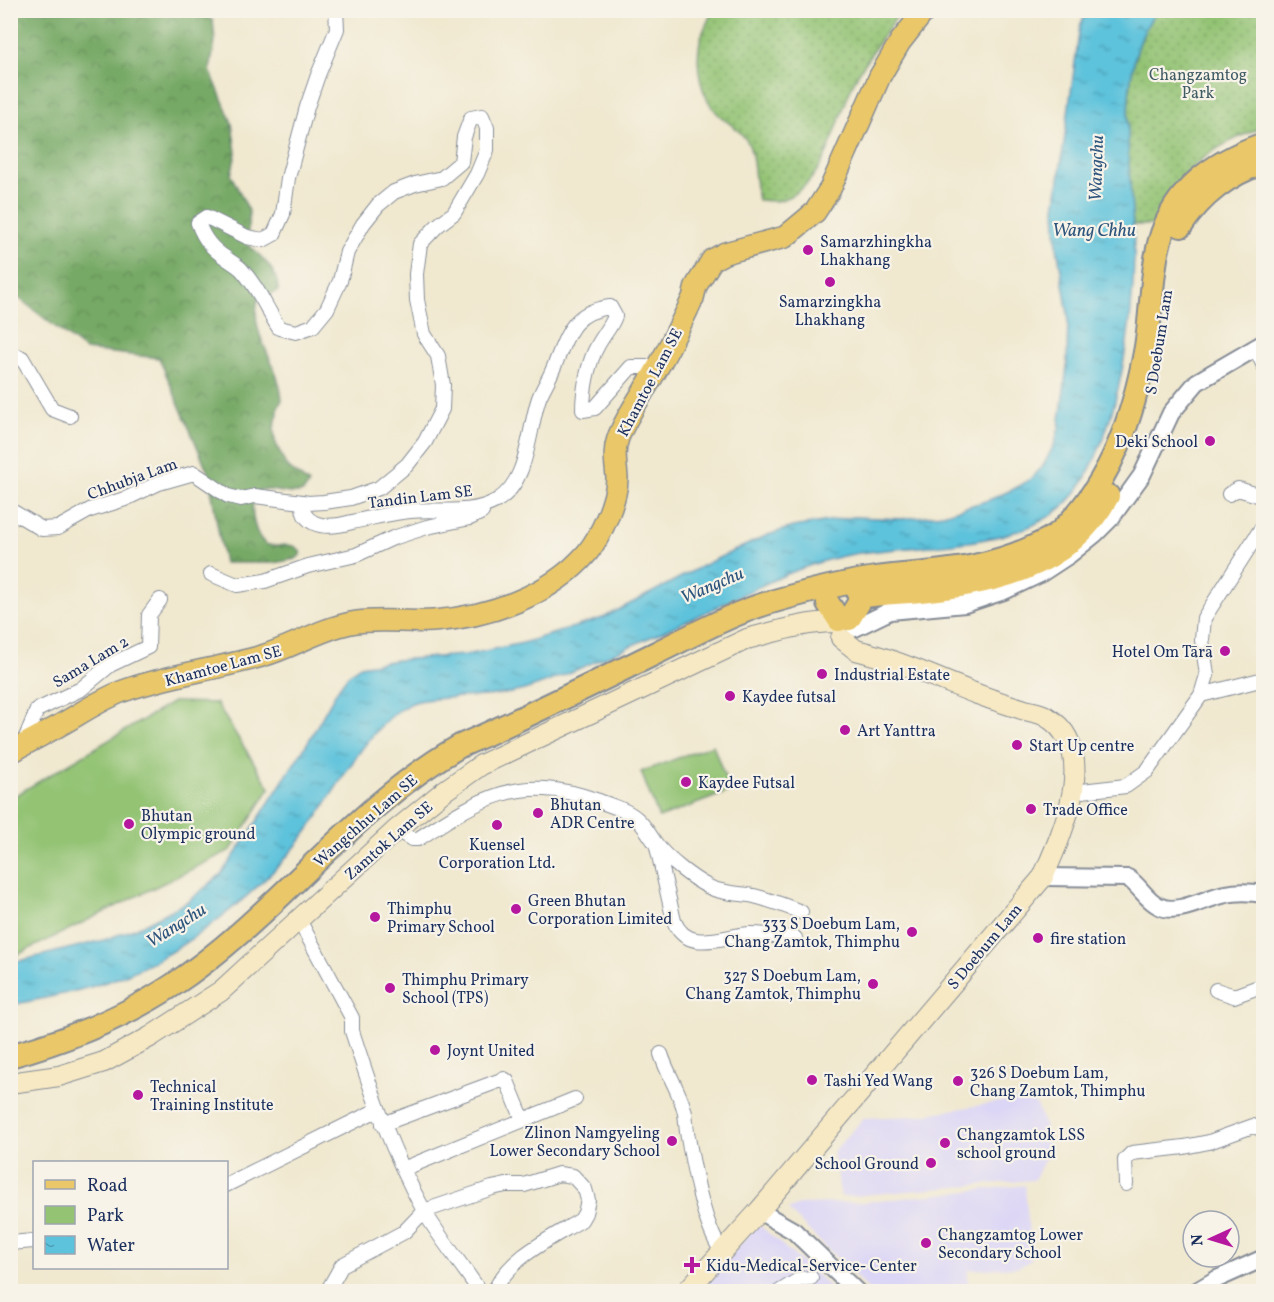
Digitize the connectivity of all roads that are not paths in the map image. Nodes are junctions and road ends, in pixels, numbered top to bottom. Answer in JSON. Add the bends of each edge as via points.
{"nodes":[{"id":1,"x":336,"y":10,"type":"edge"},
{"id":2,"x":925,"y":10,"type":"edge"},
{"id":3,"x":1263,"y":144,"type":"edge"},
{"id":4,"x":1263,"y":162,"type":"edge"},
{"id":5,"x":1259,"y":345,"type":"edge"},
{"id":6,"x":10,"y":353,"type":"edge"},
{"id":7,"x":1263,"y":366,"type":"edge"},
{"id":8,"x":658,"y":367,"type":"junction"},
{"id":9,"x":70,"y":416,"type":"dead end"},
{"id":10,"x":1229,"y":494,"type":"dead end"},
{"id":11,"x":1263,"y":497,"type":"edge"},
{"id":12,"x":496,"y":501,"type":"junction"},
{"id":13,"x":302,"y":502,"type":"junction"},
{"id":14,"x":10,"y":510,"type":"edge"},
{"id":15,"x":1263,"y":524,"type":"edge"},
{"id":16,"x":212,"y":574,"type":"dead end"},
{"id":17,"x":926,"y":581,"type":"junction"},
{"id":18,"x":854,"y":590,"type":"junction"},
{"id":19,"x":160,"y":600,"type":"dead end"},
{"id":20,"x":844,"y":624,"type":"junction"},
{"id":21,"x":1263,"y":679,"type":"edge"},
{"id":22,"x":1201,"y":695,"type":"junction"},
{"id":23,"x":17,"y":749,"type":"edge"},
{"id":24,"x":1073,"y":792,"type":"junction"},
{"id":25,"x":396,"y":830,"type":"junction"},
{"id":26,"x":656,"y":845,"type":"junction"},
{"id":27,"x":1043,"y":877,"type":"junction"},
{"id":28,"x":1263,"y":894,"type":"edge"},
{"id":29,"x":801,"y":912,"type":"dead end"},
{"id":30,"x":299,"y":920,"type":"junction"},
{"id":31,"x":795,"y":938,"type":"dead end"},
{"id":32,"x":1263,"y":985,"type":"edge"},
{"id":33,"x":1216,"y":990,"type":"dead end"},
{"id":34,"x":661,"y":1054,"type":"dead end"},
{"id":35,"x":10,"y":1056,"type":"edge"},
{"id":36,"x":10,"y":1070,"type":"edge"},
{"id":37,"x":10,"y":1083,"type":"edge"},
{"id":38,"x":575,"y":1099,"type":"dead end"},
{"id":39,"x":377,"y":1110,"type":"junction"},
{"id":40,"x":523,"y":1120,"type":"junction"},
{"id":41,"x":384,"y":1124,"type":"junction"},
{"id":42,"x":1263,"y":1130,"type":"edge"},
{"id":43,"x":403,"y":1169,"type":"junction"},
{"id":44,"x":228,"y":1184,"type":"edge"},
{"id":45,"x":1126,"y":1184,"type":"dead end"},
{"id":46,"x":424,"y":1211,"type":"junction"},
{"id":47,"x":759,"y":1211,"type":"junction"},
{"id":48,"x":33,"y":1241,"type":"edge"},
{"id":49,"x":10,"y":1243,"type":"edge"},
{"id":50,"x":722,"y":1250,"type":"junction"},
{"id":51,"x":1263,"y":1258,"type":"edge"},
{"id":52,"x":811,"y":1278,"type":"dead end"},
{"id":53,"x":327,"y":1292,"type":"edge"},
{"id":54,"x":480,"y":1292,"type":"edge"},
{"id":55,"x":494,"y":1292,"type":"edge"},
{"id":56,"x":686,"y":1292,"type":"edge"},
{"id":57,"x":779,"y":1292,"type":"edge"},
{"id":58,"x":857,"y":1292,"type":"edge"},
{"id":59,"x":1195,"y":1292,"type":"edge"}],
"edges":[{"from":1,"to":13,"type":"street","name":"Tandin Lam SE","via":[[337,29],[307,107],[288,178],[283,214],[274,234],[263,240],[247,237],[207,217],[198,223],[204,239],[240,267],[260,292],[279,328],[297,332],[313,326],[327,309],[347,252],[363,224],[394,192],[442,178],[460,162],[471,118],[482,116],[487,128],[487,150],[454,213],[420,244],[417,300],[424,334],[438,356],[442,409],[407,465],[379,488],[351,498]]},
{"from":2,"to":8,"type":"main road","name":"Khamtoe Lam SE","via":[[880,76],[830,189],[815,212],[784,237],[712,260]]},
{"from":3,"to":17,"type":"highway","name":"S Doebum Lam","via":[[1233,155],[1202,175],[1167,221],[1157,254],[1146,344],[1131,412],[1119,443],[1081,510],[1059,534],[1031,548],[1004,560]]},
{"from":4,"to":17,"type":"highway","name":"S Doebum Lam","via":[[1211,190],[1181,226],[1171,258],[1153,386],[1144,417],[1119,477],[1092,522],[1061,551],[1025,570],[980,583]]},
{"from":5,"to":7,"type":"street"},
{"from":5,"to":20,"type":"street","via":[[1197,382],[1171,413],[1142,475],[1111,518],[1069,555],[1004,591],[965,604],[890,611],[868,624]]},
{"from":6,"to":9,"type":"street","via":[[22,358],[52,409]]},
{"from":8,"to":12,"type":"street","name":"Tandin Lam SE","via":[[631,367],[596,408],[583,410],[597,346],[615,316],[610,307],[595,309],[578,319],[566,336],[539,398],[522,466],[509,490]]},
{"from":8,"to":23,"type":"main road","name":"Khamtoe Lam SE","via":[[615,446],[615,497],[598,537],[587,553],[550,584],[520,600],[470,616],[351,623],[261,656],[127,690]]},
{"from":10,"to":11,"type":"street","via":[[1238,489]]},
{"from":12,"to":13,"type":"street","name":"Tandin Lam SE","via":[[451,512],[383,515],[332,526],[314,523],[305,515]]},
{"from":12,"to":16,"type":"street","via":[[471,518],[427,527],[356,555],[265,581],[237,585]]},
{"from":13,"to":14,"type":"street","name":"Chhubja Lam","via":[[228,496],[194,473],[90,510],[53,529],[42,529]]},
{"from":15,"to":22,"type":"street","via":[[1204,618],[1202,640],[1207,675]]},
{"from":17,"to":18,"type":"highway","name":"S Doebum Lam"},
{"from":18,"to":20,"type":"highway","name":"S Doebum Lam"},
{"from":18,"to":35,"type":"highway","name":"Wangchhu Lam SE","via":[[775,600],[722,621],[443,756],[385,798],[242,929],[173,985],[81,1034]]},
{"from":19,"to":23,"type":"street","name":"Sama Lam 2","via":[[149,615],[148,647],[110,665],[81,689],[37,710]]},
{"from":20,"to":24,"type":"main road","name":"S Doebum Lam","via":[[868,653],[1046,717],[1064,732],[1071,745]]},
{"from":20,"to":25,"type":"main road","name":"Zamtok Lam SE","via":[[806,623],[747,639],[480,765]]},
{"from":20,"to":36,"type":"highway","name":"Wangchhu Lam SE","via":[[756,622],[448,769],[415,791],[231,958],[180,996],[86,1046]]},
{"from":21,"to":22,"type":"street"},
{"from":22,"to":24,"type":"street","via":[[1147,771],[1126,786]]},
{"from":24,"to":27,"type":"main road","name":"S Doebum Lam","via":[[1064,829]]},
{"from":25,"to":26,"type":"street","via":[[418,839],[499,794],[544,788],[618,808],[636,818]]},
{"from":25,"to":30,"type":"main road","name":"Zamtok Lam SE"},
{"from":26,"to":29,"type":"street","via":[[708,886]]},
{"from":26,"to":31,"type":"street","via":[[674,921],[684,936],[700,942],[750,934]]},
{"from":27,"to":28,"type":"street","via":[[1128,878],[1149,899],[1170,910],[1224,894]]},
{"from":27,"to":47,"type":"main road","name":"S Doebum Lam"},
{"from":30,"to":37,"type":"main road","name":"Zamtok Lam SE","via":[[221,991],[150,1037],[104,1062],[59,1076]]},
{"from":30,"to":39,"type":"street","via":[[352,1018],[352,1031]]},
{"from":32,"to":33,"type":"street","via":[[1234,996]]},
{"from":34,"to":50,"type":"street","via":[[684,1109],[708,1223]]},
{"from":38,"to":40,"type":"street"},
{"from":39,"to":41,"type":"street"},
{"from":39,"to":44,"type":"street"},
{"from":40,"to":41,"type":"street","via":[[504,1079]]},
{"from":40,"to":43,"type":"street"},
{"from":41,"to":43,"type":"street"},
{"from":42,"to":45,"type":"street","via":[[1253,1125],[1209,1142],[1132,1154],[1125,1160]]},
{"from":43,"to":46,"type":"street"},
{"from":46,"to":53,"type":"street","via":[[404,1232],[342,1265]]},
{"from":46,"to":54,"type":"street"},
{"from":46,"to":55,"type":"street","via":[[492,1188],[524,1185],[559,1174],[573,1176],[585,1189],[588,1200],[581,1220],[520,1258],[499,1279]]},
{"from":47,"to":50,"type":"main road","name":"S Doebum Lam"},
{"from":47,"to":58,"type":"street","via":[[794,1231]]},
{"from":48,"to":49,"type":"street"},
{"from":50,"to":56,"type":"main road","name":"S Doebum Lam"},
{"from":51,"to":59,"type":"street"},
{"from":52,"to":57,"type":"street"}]}
